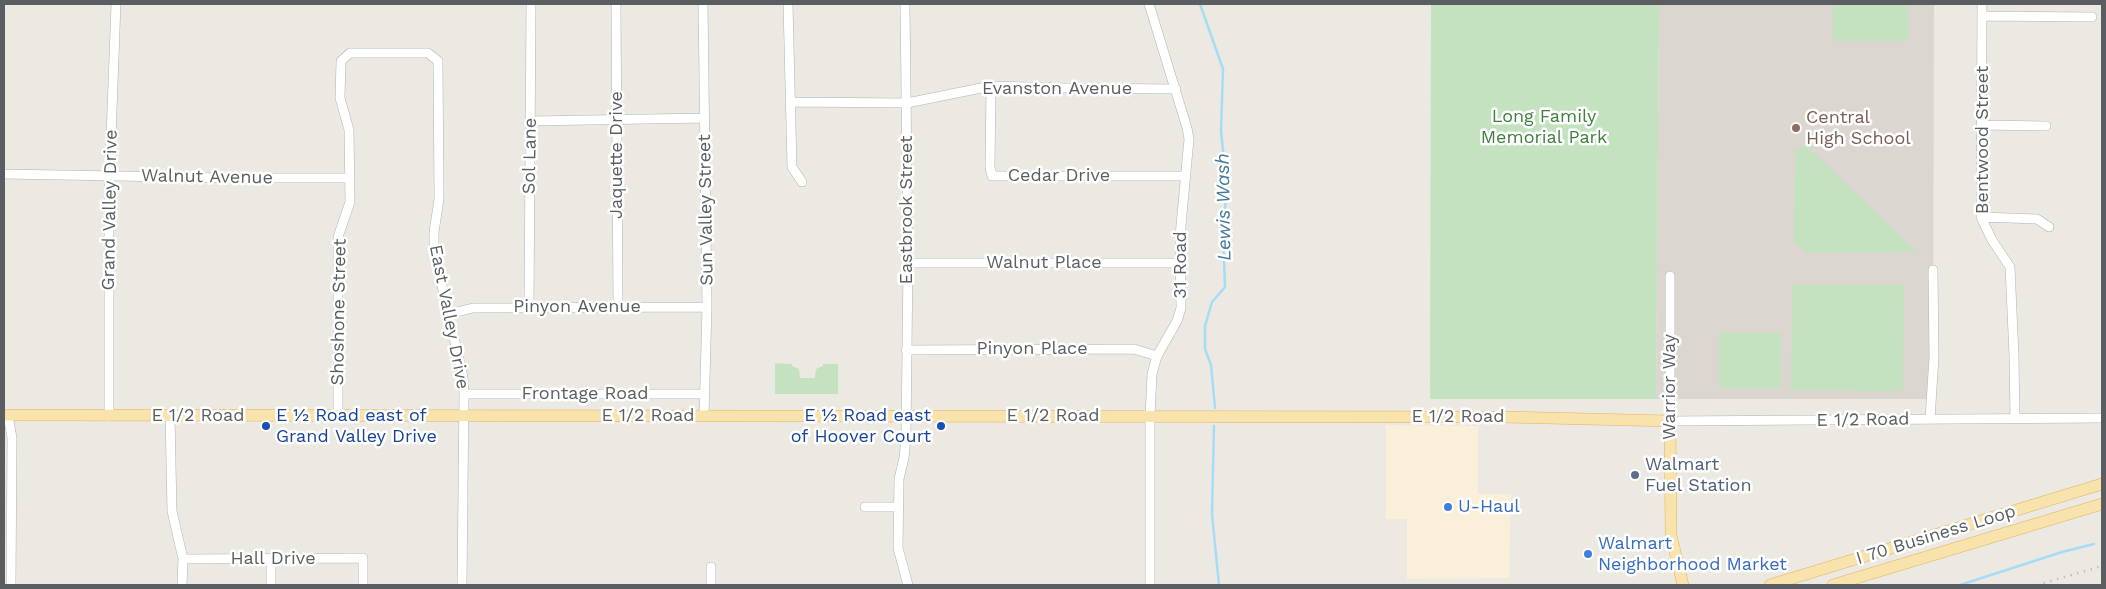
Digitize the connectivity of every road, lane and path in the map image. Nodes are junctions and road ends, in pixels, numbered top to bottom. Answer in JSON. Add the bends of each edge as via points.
{"nodes":[{"id":1,"x":116,"y":4,"type":"edge"},
{"id":2,"x":531,"y":4,"type":"edge"},
{"id":3,"x":616,"y":4,"type":"edge"},
{"id":4,"x":703,"y":4,"type":"edge"},
{"id":5,"x":788,"y":4,"type":"edge"},
{"id":6,"x":905,"y":4,"type":"edge"},
{"id":7,"x":1149,"y":4,"type":"edge"},
{"id":8,"x":1982,"y":4,"type":"edge"},
{"id":9,"x":1983,"y":16,"type":"junction"},
{"id":10,"x":2092,"y":17,"type":"dead end"},
{"id":11,"x":341,"y":61,"type":"joint"},
{"id":12,"x":991,"y":86,"type":"junction"},
{"id":13,"x":1176,"y":88,"type":"junction"},
{"id":14,"x":790,"y":102,"type":"junction"},
{"id":15,"x":907,"y":103,"type":"junction"},
{"id":16,"x":705,"y":118,"type":"junction"},
{"id":17,"x":618,"y":120,"type":"junction"},
{"id":18,"x":531,"y":121,"type":"junction"},
{"id":19,"x":1982,"y":125,"type":"junction"},
{"id":20,"x":2046,"y":126,"type":"dead end"},
{"id":21,"x":4,"y":174,"type":"edge"},
{"id":22,"x":110,"y":176,"type":"junction"},
{"id":23,"x":1186,"y":176,"type":"junction"},
{"id":24,"x":350,"y":178,"type":"junction"},
{"id":25,"x":802,"y":182,"type":"dead end"},
{"id":26,"x":1981,"y":217,"type":"junction"},
{"id":27,"x":2048,"y":227,"type":"dead end"},
{"id":28,"x":908,"y":263,"type":"junction"},
{"id":29,"x":1181,"y":264,"type":"junction"},
{"id":30,"x":1933,"y":270,"type":"dead end"},
{"id":31,"x":1670,"y":276,"type":"dead end"},
{"id":32,"x":618,"y":307,"type":"junction"},
{"id":33,"x":707,"y":307,"type":"junction"},
{"id":34,"x":529,"y":308,"type":"junction"},
{"id":35,"x":449,"y":314,"type":"junction"},
{"id":36,"x":906,"y":350,"type":"junction"},
{"id":37,"x":1157,"y":356,"type":"junction"},
{"id":38,"x":464,"y":394,"type":"junction"},
{"id":39,"x":705,"y":394,"type":"junction"},
{"id":40,"x":6,"y":415,"type":"edge"},
{"id":41,"x":109,"y":416,"type":"junction"},
{"id":42,"x":170,"y":416,"type":"junction"},
{"id":43,"x":338,"y":416,"type":"junction"},
{"id":44,"x":465,"y":416,"type":"junction"},
{"id":45,"x":704,"y":416,"type":"junction"},
{"id":46,"x":1150,"y":416,"type":"junction"},
{"id":47,"x":906,"y":417,"type":"junction"},
{"id":48,"x":2015,"y":418,"type":"junction"},
{"id":49,"x":2102,"y":418,"type":"edge"},
{"id":50,"x":1930,"y":419,"type":"junction"},
{"id":51,"x":1670,"y":420,"type":"junction"},
{"id":52,"x":2102,"y":484,"type":"edge"},
{"id":53,"x":2102,"y":504,"type":"edge"},
{"id":54,"x":865,"y":507,"type":"dead end"},
{"id":55,"x":898,"y":507,"type":"junction"},
{"id":56,"x":1674,"y":555,"type":"junction"},
{"id":57,"x":182,"y":559,"type":"junction"},
{"id":58,"x":271,"y":559,"type":"junction"},
{"id":59,"x":711,"y":567,"type":"dead end"},
{"id":60,"x":11,"y":585,"type":"edge"},
{"id":61,"x":182,"y":585,"type":"edge"},
{"id":62,"x":271,"y":585,"type":"edge"},
{"id":63,"x":363,"y":585,"type":"edge"},
{"id":64,"x":462,"y":585,"type":"edge"},
{"id":65,"x":711,"y":585,"type":"edge"},
{"id":66,"x":908,"y":585,"type":"edge"},
{"id":67,"x":1150,"y":585,"type":"edge"},
{"id":68,"x":1676,"y":585,"type":"edge"},
{"id":69,"x":1683,"y":585,"type":"edge"},
{"id":70,"x":1692,"y":585,"type":"edge"},
{"id":71,"x":1770,"y":585,"type":"edge"},
{"id":72,"x":1833,"y":585,"type":"edge"}],
"edges":[{"from":1,"to":22,"type":"street","name":"Grand Valley Drive"},
{"from":2,"to":18,"type":"street","name":"Sol Lane"},
{"from":3,"to":17,"type":"street","name":"Jaquette Drive"},
{"from":4,"to":16,"type":"street","name":"Sun Valley Street"},
{"from":5,"to":14,"type":"street"},
{"from":6,"to":15,"type":"street","name":"Eastbrook Street"},
{"from":7,"to":13,"type":"street","name":"31 Road"},
{"from":8,"to":9,"type":"street","name":"Bentwood Street"},
{"from":9,"to":10,"type":"street"},
{"from":9,"to":19,"type":"street","name":"Bentwood Street"},
{"from":11,"to":24,"type":"street","name":"Shoshone Street","via":[[340,98],[349,130]]},
{"from":11,"to":35,"type":"street","name":"East Valley Drive","via":[[350,53],[407,52],[428,53],[438,61],[439,199],[434,251]]},
{"from":12,"to":13,"type":"street","name":"Evanston Avenue"},
{"from":12,"to":15,"type":"street","name":"Evanston Avenue"},
{"from":12,"to":23,"type":"street","name":"Cedar Drive","via":[[992,176]]},
{"from":13,"to":23,"type":"street","name":"31 Road","via":[[1189,139]]},
{"from":14,"to":15,"type":"street","name":"Evanston Avenue"},
{"from":14,"to":25,"type":"street","via":[[792,167]]},
{"from":15,"to":28,"type":"street","name":"Eastbrook Street"},
{"from":16,"to":17,"type":"street"},
{"from":16,"to":33,"type":"street","name":"Sun Valley Street"},
{"from":17,"to":18,"type":"street"},
{"from":17,"to":32,"type":"street","name":"Jaquette Drive"},
{"from":18,"to":34,"type":"street","name":"Sol Lane"},
{"from":19,"to":20,"type":"street"},
{"from":19,"to":26,"type":"street","name":"Bentwood Street"},
{"from":21,"to":22,"type":"street","name":"Walnut Avenue"},
{"from":22,"to":24,"type":"street","name":"Walnut Avenue"},
{"from":22,"to":41,"type":"street","name":"Grand Valley Drive"},
{"from":23,"to":29,"type":"street","name":"31 Road","via":[[1180,236]]},
{"from":24,"to":43,"type":"street","name":"Shoshone Street","via":[[350,202],[338,237]]},
{"from":26,"to":27,"type":"street","via":[[2038,219]]},
{"from":26,"to":48,"type":"street","name":"Bentwood Street","via":[[2010,267]]},
{"from":28,"to":29,"type":"street","name":"Walnut Place"},
{"from":28,"to":36,"type":"street","name":"Eastbrook Street"},
{"from":29,"to":37,"type":"street","name":"31 Road","via":[[1181,308]]},
{"from":30,"to":50,"type":"street","via":[[1934,357]]},
{"from":31,"to":51,"type":"street","name":"Warrior Way"},
{"from":32,"to":33,"type":"street","name":"Pinyon Avenue"},
{"from":32,"to":34,"type":"street","name":"Pinyon Avenue"},
{"from":33,"to":39,"type":"street","name":"Sun Valley Street"},
{"from":34,"to":35,"type":"street","name":"Pinyon Avenue","via":[[473,308]]},
{"from":35,"to":38,"type":"street","name":"East Valley Drive"},
{"from":36,"to":37,"type":"street","name":"Pinyon Place","via":[[1134,349]]},
{"from":36,"to":47,"type":"street","name":"Eastbrook Street"},
{"from":37,"to":46,"type":"street","name":"31 Road","via":[[1152,374]]},
{"from":38,"to":39,"type":"street","name":"Frontage Road"},
{"from":38,"to":44,"type":"street","name":"East Valley Drive"},
{"from":39,"to":45,"type":"street","name":"Sun Valley Street"},
{"from":40,"to":41,"type":"main road","name":"E 1/2 Road"},
{"from":40,"to":60,"type":"street","via":[[12,438]]},
{"from":41,"to":42,"type":"main road","name":"E 1/2 Road"},
{"from":42,"to":43,"type":"main road","name":"E 1/2 Road"},
{"from":42,"to":57,"type":"street","via":[[172,511]]},
{"from":43,"to":44,"type":"main road","name":"E 1/2 Road"},
{"from":44,"to":45,"type":"main road","name":"E 1/2 Road"},
{"from":44,"to":64,"type":"street","name":"East Valley Drive"},
{"from":45,"to":47,"type":"main road","name":"E 1/2 Road"},
{"from":46,"to":47,"type":"main road","name":"E 1/2 Road"},
{"from":46,"to":51,"type":"main road","name":"E 1/2 Road"},
{"from":46,"to":67,"type":"street","name":"31 Road"},
{"from":47,"to":55,"type":"street","name":"Eastbrook Street"},
{"from":48,"to":49,"type":"street","name":"E 1/2 Road"},
{"from":48,"to":50,"type":"street","name":"E 1/2 Road"},
{"from":50,"to":51,"type":"street","name":"E 1/2 Road"},
{"from":51,"to":56,"type":"main road","name":"Warrior Way","via":[[1670,516]]},
{"from":52,"to":71,"type":"main road","name":"I 70 Business Loop"},
{"from":53,"to":72,"type":"main road","name":"I 70 Business Loop"},
{"from":54,"to":55,"type":"street"},
{"from":55,"to":66,"type":"street","name":"Eastbrook Street","via":[[898,548]]},
{"from":56,"to":68,"type":"main road"},
{"from":56,"to":69,"type":"main road","name":"Warrior Way"},
{"from":56,"to":70,"type":"main road"},
{"from":57,"to":58,"type":"street","name":"Hall Drive"},
{"from":57,"to":61,"type":"street"},
{"from":58,"to":62,"type":"street"},
{"from":58,"to":63,"type":"street","name":"Hall Drive","via":[[363,558]]},
{"from":59,"to":65,"type":"street"}]}
